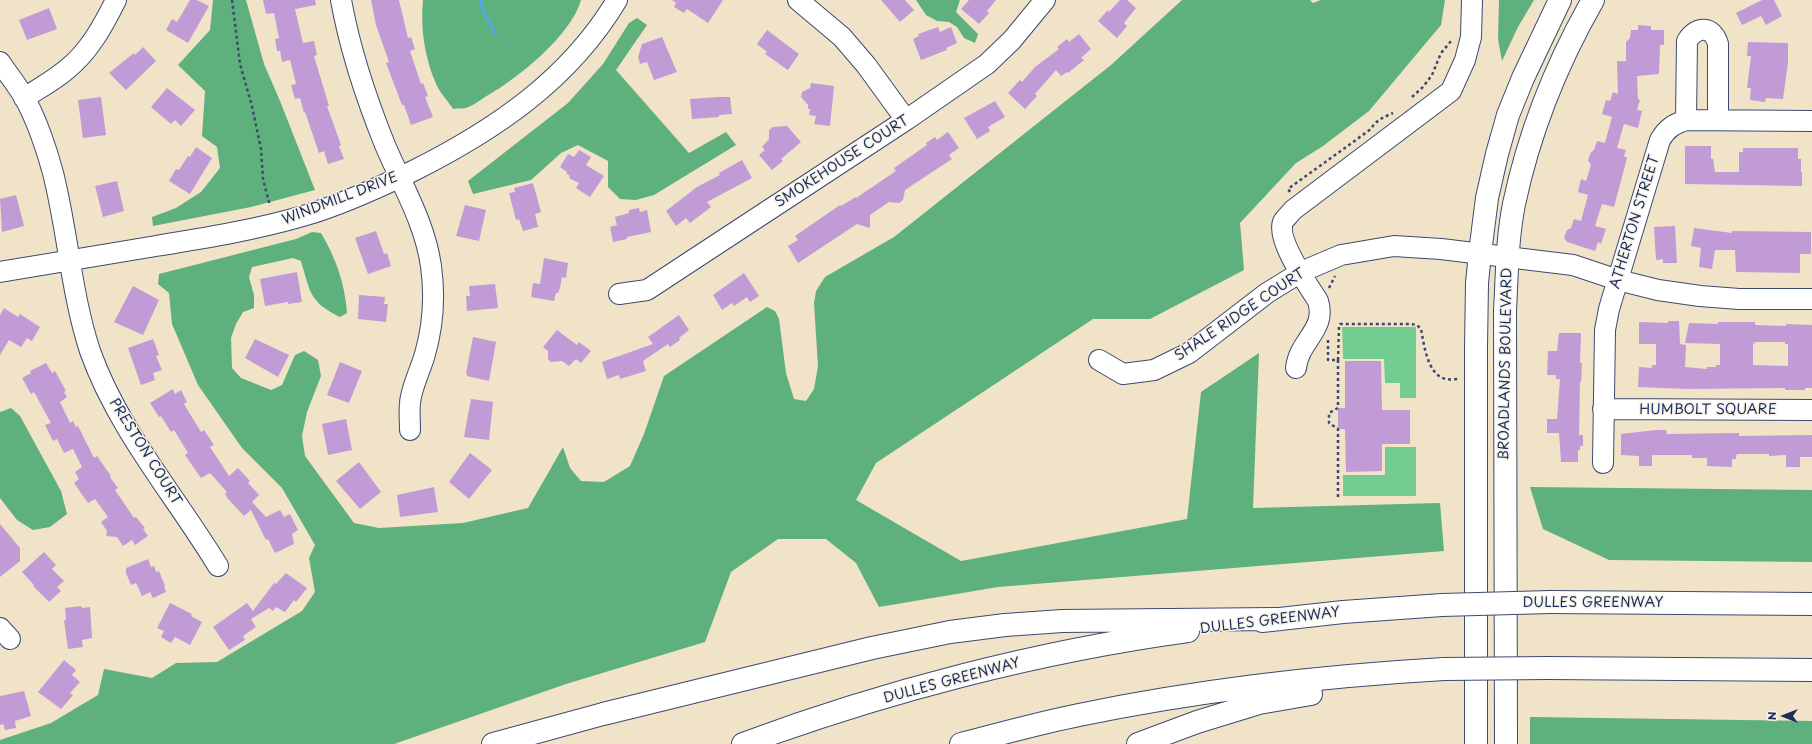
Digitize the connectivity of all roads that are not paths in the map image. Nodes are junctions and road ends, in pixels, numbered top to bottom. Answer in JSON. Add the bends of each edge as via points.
{"nodes":[{"id":1,"x":116,"y":0,"type":"edge"},
{"id":2,"x":341,"y":0,"type":"edge"},
{"id":3,"x":617,"y":0,"type":"edge"},
{"id":4,"x":798,"y":0,"type":"edge"},
{"id":5,"x":1045,"y":0,"type":"edge"},
{"id":6,"x":1472,"y":0,"type":"edge"},
{"id":7,"x":1560,"y":0,"type":"edge"},
{"id":8,"x":1593,"y":0,"type":"edge"},
{"id":9,"x":0,"y":62,"type":"edge"},
{"id":10,"x":24,"y":98,"type":"junction"},
{"id":11,"x":906,"y":120,"type":"junction"},
{"id":12,"x":1686,"y":120,"type":"junction"},
{"id":13,"x":1718,"y":120,"type":"junction"},
{"id":14,"x":1812,"y":121,"type":"edge"},
{"id":15,"x":400,"y":178,"type":"junction"},
{"id":16,"x":1480,"y":253,"type":"junction"},
{"id":17,"x":1508,"y":256,"type":"junction"},
{"id":18,"x":69,"y":260,"type":"junction"},
{"id":19,"x":0,"y":272,"type":"edge"},
{"id":20,"x":1301,"y":272,"type":"junction"},
{"id":21,"x":1618,"y":280,"type":"junction"},
{"id":22,"x":619,"y":294,"type":"dead end"},
{"id":23,"x":1812,"y":299,"type":"edge"},
{"id":24,"x":1099,"y":360,"type":"dead end"},
{"id":25,"x":1296,"y":368,"type":"dead end"},
{"id":26,"x":1603,"y":409,"type":"junction"},
{"id":27,"x":1812,"y":410,"type":"edge"},
{"id":28,"x":410,"y":430,"type":"dead end"},
{"id":29,"x":1603,"y":463,"type":"dead end"},
{"id":30,"x":218,"y":566,"type":"dead end"},
{"id":31,"x":1812,"y":604,"type":"edge"},
{"id":32,"x":1276,"y":619,"type":"junction"},
{"id":33,"x":1444,"y":669,"type":"junction"},
{"id":34,"x":1812,"y":670,"type":"edge"},
{"id":35,"x":493,"y":744,"type":"edge"},
{"id":36,"x":743,"y":744,"type":"edge"},
{"id":37,"x":961,"y":744,"type":"edge"},
{"id":38,"x":1138,"y":744,"type":"edge"},
{"id":39,"x":1476,"y":744,"type":"edge"},
{"id":40,"x":1506,"y":744,"type":"edge"}],
"edges":[{"from":1,"to":10,"type":"street","via":[[100,31],[83,54],[66,70]]},
{"from":2,"to":15,"type":"street","via":[[366,98]]},
{"from":3,"to":15,"type":"street","name":"WINDMILL DRIVE","via":[[564,69],[537,93],[477,137]]},
{"from":4,"to":11,"type":"street","via":[[842,37]]},
{"from":5,"to":11,"type":"street","name":"SMOKEHOUSE COURT","via":[[1012,40],[987,64]]},
{"from":6,"to":20,"type":"street","via":[[1471,37],[1465,60],[1451,91],[1293,210],[1283,222],[1282,235],[1286,247]]},
{"from":7,"to":16,"type":"main road","name":"BROADLANDS BOULEVARD","via":[[1508,115],[1487,198]]},
{"from":8,"to":17,"type":"main road","name":"BROADLANDS BOULEVARD","via":[[1560,63],[1532,141],[1514,205]]},
{"from":9,"to":10,"type":"street","name":"PRESTON COURT"},
{"from":10,"to":18,"type":"street","name":"PRESTON COURT","via":[[53,173]]},
{"from":11,"to":22,"type":"street","name":"SMOKEHOUSE COURT","via":[[647,290]]},
{"from":12,"to":13,"type":"street","name":"ATHERTON STREET"},
{"from":12,"to":13,"type":"street","via":[[1688,41],[1691,35],[1704,30],[1711,32],[1718,44]]},
{"from":12,"to":21,"type":"street","name":"ATHERTON STREET","via":[[1674,124],[1665,131],[1660,140]]},
{"from":13,"to":14,"type":"street","name":"ATHERTON STREET"},
{"from":15,"to":18,"type":"street","name":"WINDMILL DRIVE","via":[[306,215],[242,232]]},
{"from":15,"to":28,"type":"street","via":[[428,248],[433,288],[432,318],[410,402]]},
{"from":16,"to":17,"type":"street","name":"SHALE RIDGE COURT"},
{"from":16,"to":20,"type":"street","name":"SHALE RIDGE COURT","via":[[1394,246],[1341,255]]},
{"from":16,"to":39,"type":"main road","name":"BROADLANDS BOULEVARD","via":[[1476,347]]},
{"from":17,"to":21,"type":"street","name":"SHALE RIDGE COURT","via":[[1573,265]]},
{"from":17,"to":40,"type":"main road","name":"BROADLANDS BOULEVARD","via":[[1505,311]]},
{"from":18,"to":19,"type":"street","name":"WINDMILL DRIVE"},
{"from":18,"to":30,"type":"street","name":"PRESTON COURT","via":[[80,316],[90,351],[106,390],[120,417]]},
{"from":20,"to":24,"type":"street","name":"SHALE RIDGE COURT","via":[[1188,352],[1154,370],[1123,374]]},
{"from":20,"to":25,"type":"street","via":[[1321,311],[1319,324],[1302,348]]},
{"from":21,"to":23,"type":"street","name":"SHALE RIDGE COURT","via":[[1658,290],[1700,296]]},
{"from":21,"to":26,"type":"street","name":"ATHERTON STREET","via":[[1605,330]]},
{"from":26,"to":27,"type":"street","name":"HUMBOLT SQUARE"},
{"from":26,"to":29,"type":"street","name":"ATHERTON STREET"},
{"from":31,"to":32,"type":"main road","name":"DULLES GREENWAY","bridge":true,"via":[[1550,602],[1442,605]]},
{"from":32,"to":35,"type":"main road","via":[[1062,621],[950,632],[872,648],[603,714]]},
{"from":32,"to":36,"type":"main road","name":"DULLES GREENWAY","via":[[1167,634],[1008,665],[852,708]]},
{"from":33,"to":34,"type":"main road","bridge":true},
{"from":33,"to":37,"type":"main road","via":[[1363,674],[1228,690],[1078,715]]},
{"from":33,"to":38,"type":"main road","via":[[1258,703]]}]}
